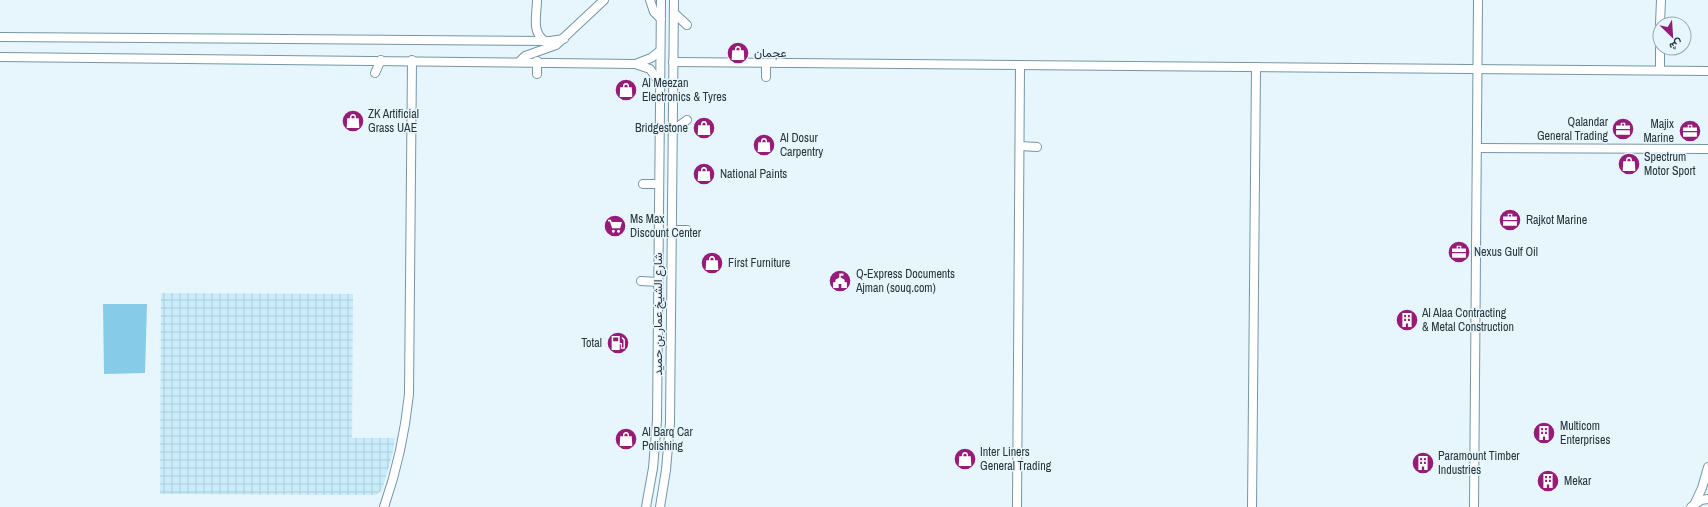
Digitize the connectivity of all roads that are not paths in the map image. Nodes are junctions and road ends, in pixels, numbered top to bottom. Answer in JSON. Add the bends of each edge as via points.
{"nodes":[{"id":1,"x":537,"y":0,"type":"edge"},
{"id":2,"x":604,"y":0,"type":"edge"},
{"id":3,"x":650,"y":0,"type":"edge"},
{"id":4,"x":661,"y":0,"type":"edge"},
{"id":5,"x":674,"y":0,"type":"edge"},
{"id":6,"x":1478,"y":0,"type":"edge"},
{"id":7,"x":1661,"y":0,"type":"edge"},
{"id":8,"x":674,"y":13,"type":"junction"},
{"id":9,"x":1660,"y":16,"type":"edge"},
{"id":10,"x":661,"y":19,"type":"junction"},
{"id":11,"x":687,"y":25,"type":"dead end"},
{"id":12,"x":0,"y":37,"type":"edge"},
{"id":13,"x":564,"y":39,"type":"junction"},
{"id":14,"x":545,"y":41,"type":"junction"},
{"id":15,"x":660,"y":51,"type":"junction"},
{"id":16,"x":1660,"y":56,"type":"edge"},
{"id":17,"x":0,"y":57,"type":"edge"},
{"id":18,"x":381,"y":60,"type":"junction"},
{"id":19,"x":412,"y":60,"type":"junction"},
{"id":20,"x":520,"y":61,"type":"junction"},
{"id":21,"x":537,"y":61,"type":"junction"},
{"id":22,"x":673,"y":62,"type":"junction"},
{"id":23,"x":766,"y":63,"type":"junction"},
{"id":24,"x":635,"y":64,"type":"junction"},
{"id":25,"x":1020,"y":66,"type":"junction"},
{"id":26,"x":1256,"y":67,"type":"junction"},
{"id":27,"x":1477,"y":69,"type":"junction"},
{"id":28,"x":1660,"y":70,"type":"junction"},
{"id":29,"x":1708,"y":71,"type":"edge"},
{"id":30,"x":374,"y":72,"type":"dead end"},
{"id":31,"x":537,"y":74,"type":"dead end"},
{"id":32,"x":766,"y":78,"type":"dead end"},
{"id":33,"x":659,"y":82,"type":"junction"},
{"id":34,"x":687,"y":120,"type":"dead end"},
{"id":35,"x":673,"y":130,"type":"junction"},
{"id":36,"x":1020,"y":146,"type":"junction"},
{"id":37,"x":1037,"y":147,"type":"dead end"},
{"id":38,"x":1477,"y":148,"type":"junction"},
{"id":39,"x":1708,"y":149,"type":"edge"},
{"id":40,"x":643,"y":184,"type":"dead end"},
{"id":41,"x":659,"y":184,"type":"junction"},
{"id":42,"x":672,"y":230,"type":"junction"},
{"id":43,"x":687,"y":230,"type":"dead end"},
{"id":44,"x":641,"y":281,"type":"dead end"},
{"id":45,"x":658,"y":282,"type":"junction"},
{"id":46,"x":1708,"y":467,"type":"edge"},
{"id":47,"x":1708,"y":499,"type":"edge"},
{"id":48,"x":661,"y":505,"type":"edge"},
{"id":49,"x":1693,"y":505,"type":"edge"},
{"id":50,"x":384,"y":507,"type":"edge"},
{"id":51,"x":646,"y":507,"type":"edge"},
{"id":52,"x":1017,"y":507,"type":"edge"},
{"id":53,"x":1252,"y":507,"type":"edge"},
{"id":54,"x":1474,"y":507,"type":"edge"}],
"edges":[{"from":1,"to":14,"type":"street","via":[[536,29]]},
{"from":2,"to":13,"type":"street"},
{"from":3,"to":10,"type":"street","via":[[654,12]]},
{"from":4,"to":10,"type":"street","name":"شارع الشيخ عمار بن حميد"},
{"from":5,"to":8,"type":"street","name":"شارع الشيخ عمار بن حميد"},
{"from":6,"to":27,"type":"street"},
{"from":7,"to":9,"type":"street"},
{"from":8,"to":11,"type":"street"},
{"from":8,"to":22,"type":"street","name":"شارع الشيخ عمار بن حميد"},
{"from":10,"to":15,"type":"street","name":"شارع الشيخ عمار بن حميد"},
{"from":12,"to":14,"type":"street"},
{"from":13,"to":14,"type":"street"},
{"from":13,"to":20,"type":"street","via":[[548,49],[525,56]]},
{"from":15,"to":24,"type":"street","via":[[651,58]]},
{"from":15,"to":33,"type":"street","name":"شارع الشيخ عمار بن حميد"},
{"from":16,"to":28,"type":"street"},
{"from":17,"to":18,"type":"street"},
{"from":18,"to":19,"type":"street"},
{"from":18,"to":30,"type":"street"},
{"from":19,"to":20,"type":"street"},
{"from":19,"to":50,"type":"street","via":[[409,394],[398,465]]},
{"from":20,"to":21,"type":"street"},
{"from":21,"to":24,"type":"street"},
{"from":21,"to":31,"type":"street"},
{"from":22,"to":23,"type":"street"},
{"from":22,"to":35,"type":"street","name":"شارع الشيخ عمار بن حميد"},
{"from":23,"to":25,"type":"street"},
{"from":23,"to":32,"type":"street"},
{"from":24,"to":33,"type":"street","via":[[650,69]]},
{"from":25,"to":26,"type":"street"},
{"from":25,"to":36,"type":"street"},
{"from":26,"to":27,"type":"street"},
{"from":26,"to":53,"type":"street"},
{"from":27,"to":28,"type":"street"},
{"from":27,"to":38,"type":"street"},
{"from":28,"to":29,"type":"street"},
{"from":33,"to":41,"type":"street","name":"شارع الشيخ عمار بن حميد"},
{"from":34,"to":35,"type":"street"},
{"from":35,"to":42,"type":"street","name":"شارع الشيخ عمار بن حميد"},
{"from":36,"to":37,"type":"street"},
{"from":36,"to":52,"type":"street"},
{"from":38,"to":39,"type":"street"},
{"from":38,"to":54,"type":"street"},
{"from":40,"to":41,"type":"street"},
{"from":41,"to":45,"type":"street","name":"شارع الشيخ عمار بن حميد"},
{"from":42,"to":43,"type":"street"},
{"from":42,"to":48,"type":"street","name":"شارع الشيخ عمار بن حميد","via":[[670,423]]},
{"from":44,"to":45,"type":"street"},
{"from":45,"to":51,"type":"street","name":"شارع الشيخ عمار بن حميد","via":[[656,430]]},
{"from":46,"to":49,"type":"street","via":[[1702,488]]},
{"from":47,"to":49,"type":"street"}]}
